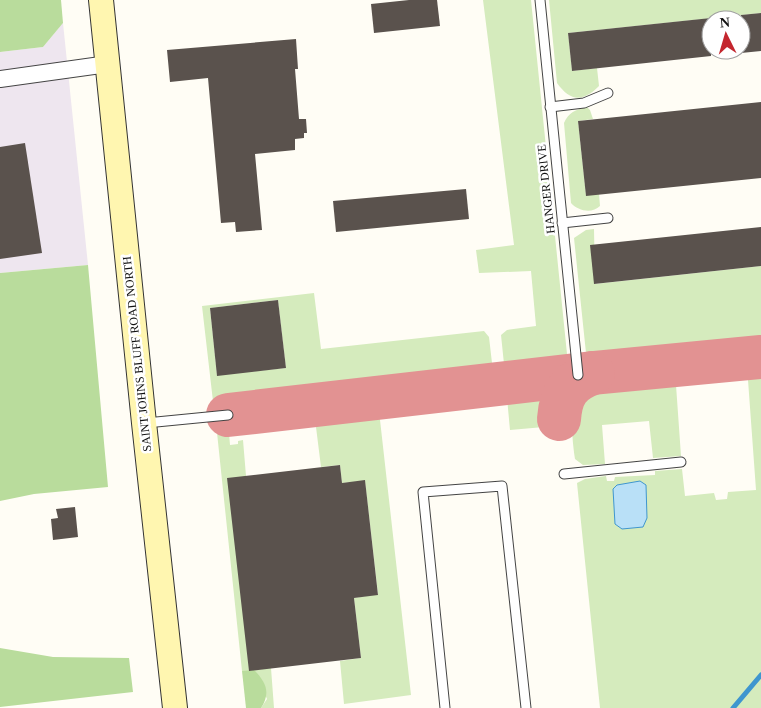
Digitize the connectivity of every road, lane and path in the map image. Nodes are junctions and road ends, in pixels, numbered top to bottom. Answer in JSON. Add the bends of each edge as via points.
{"nodes":[{"id":1,"x":101,"y":0,"type":"edge"},
{"id":2,"x":540,"y":0,"type":"edge"},
{"id":3,"x":108,"y":64,"type":"junction"},
{"id":4,"x":0,"y":79,"type":"edge"},
{"id":5,"x":608,"y":93,"type":"dead end"},
{"id":6,"x":550,"y":107,"type":"junction"},
{"id":7,"x":608,"y":218,"type":"dead end"},
{"id":8,"x":562,"y":223,"type":"junction"},
{"id":9,"x":578,"y":374,"type":"dead end"},
{"id":10,"x":228,"y":415,"type":"dead end"},
{"id":11,"x":144,"y":424,"type":"junction"},
{"id":12,"x":681,"y":462,"type":"dead end"},
{"id":13,"x":564,"y":474,"type":"dead end"},
{"id":14,"x":173,"y":708,"type":"edge"},
{"id":15,"x":445,"y":708,"type":"edge"},
{"id":16,"x":526,"y":708,"type":"edge"}],
"edges":[{"from":1,"to":3,"type":"main road","name":"SAINT JOHNS BLUFF ROAD NORTH"},
{"from":2,"to":6,"type":"lane","name":"HANGER DRIVE"},
{"from":3,"to":4,"type":"street"},
{"from":3,"to":11,"type":"main road","name":"SAINT JOHNS BLUFF ROAD NORTH"},
{"from":5,"to":6,"type":"lane","via":[[584,103]]},
{"from":6,"to":8,"type":"lane","name":"HANGER DRIVE"},
{"from":7,"to":8,"type":"lane"},
{"from":8,"to":9,"type":"lane","name":"HANGER DRIVE"},
{"from":10,"to":11,"type":"lane"},
{"from":11,"to":14,"type":"main road","name":"SAINT JOHNS BLUFF ROAD NORTH"},
{"from":12,"to":13,"type":"lane"},
{"from":15,"to":16,"type":"lane","via":[[423,492],[502,486]]}]}
